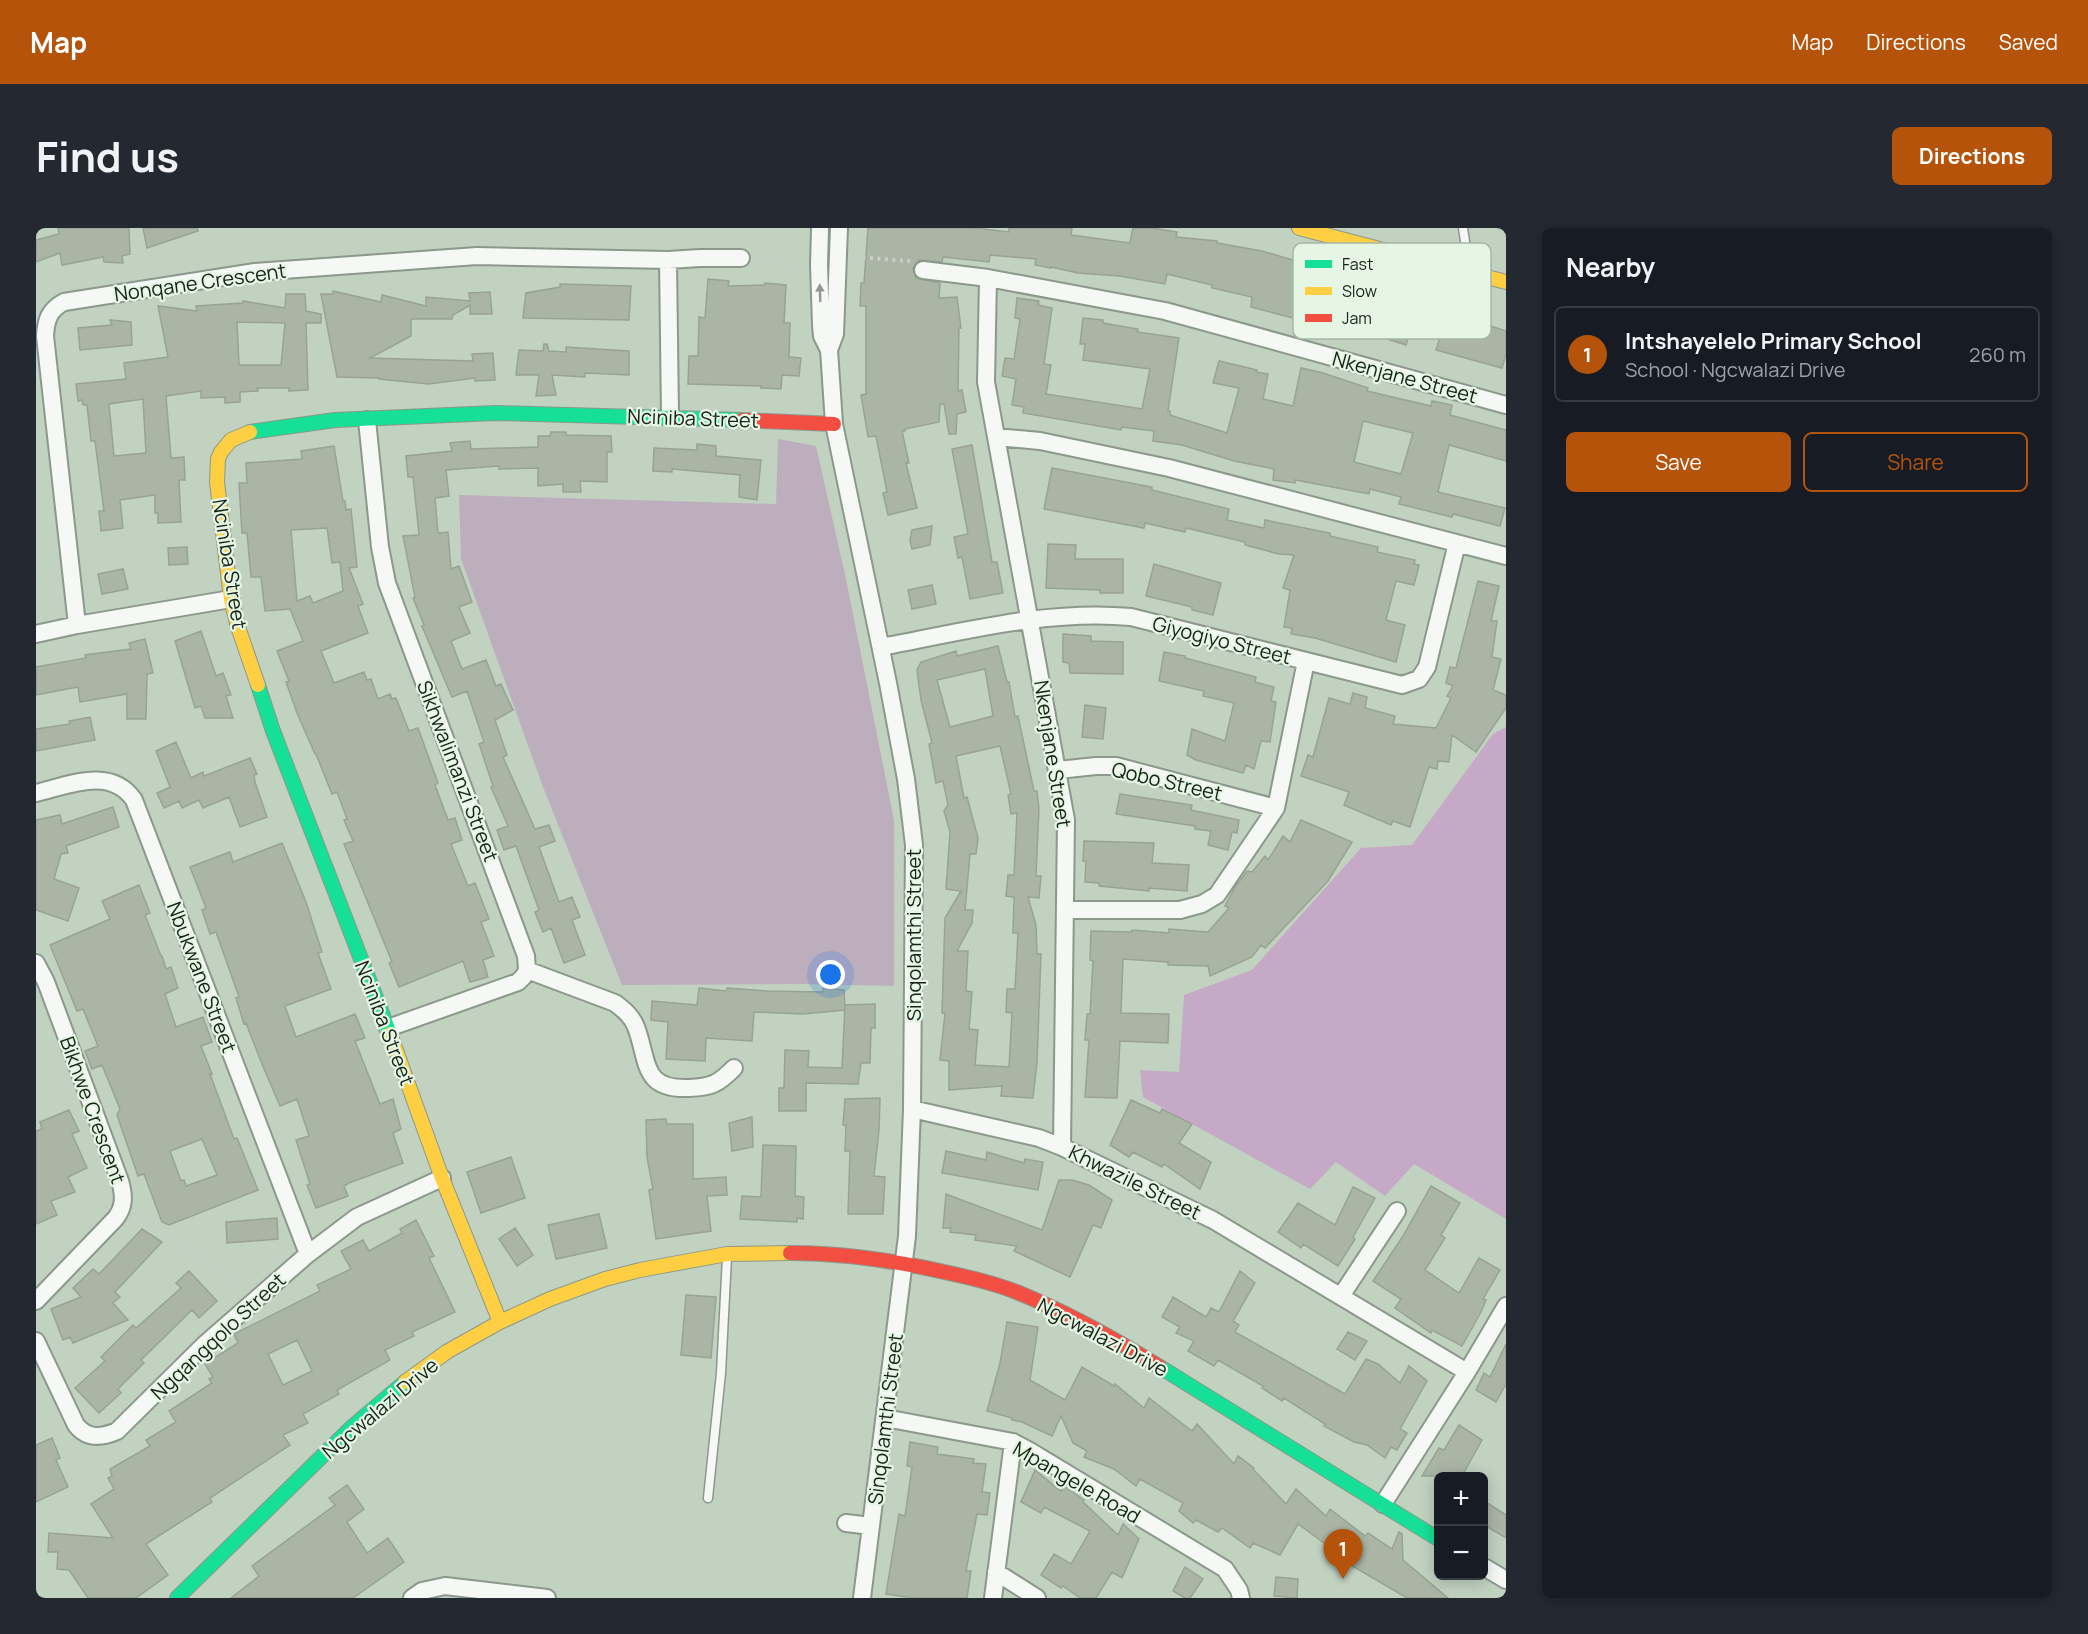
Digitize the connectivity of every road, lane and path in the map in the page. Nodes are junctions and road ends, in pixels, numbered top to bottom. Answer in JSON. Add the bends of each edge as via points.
{"nodes":[{"id":1,"x":820,"y":228,"type":"edge"},
{"id":2,"x":839,"y":228,"type":"edge"},
{"id":3,"x":1299,"y":228,"type":"edge"},
{"id":4,"x":1463,"y":228,"type":"edge"},
{"id":5,"x":1357,"y":243,"type":"edge"},
{"id":6,"x":1465,"y":243,"type":"edge"},
{"id":7,"x":845,"y":256,"type":"dead end"},
{"id":8,"x":741,"y":258,"type":"joint"},
{"id":9,"x":668,"y":260,"type":"junction"},
{"id":10,"x":819,"y":265,"type":"junction"},
{"id":11,"x":923,"y":270,"type":"joint"},
{"id":12,"x":988,"y":278,"type":"junction"},
{"id":13,"x":1491,"y":278,"type":"edge"},
{"id":14,"x":1506,"y":282,"type":"edge"},
{"id":15,"x":829,"y":350,"type":"junction"},
{"id":16,"x":1506,"y":405,"type":"edge"},
{"id":17,"x":670,"y":416,"type":"junction"},
{"id":18,"x":367,"y":420,"type":"junction"},
{"id":19,"x":834,"y":424,"type":"junction"},
{"id":20,"x":996,"y":437,"type":"junction"},
{"id":21,"x":1457,"y":543,"type":"junction"},
{"id":22,"x":1506,"y":556,"type":"edge"},
{"id":23,"x":231,"y":599,"type":"junction"},
{"id":24,"x":1031,"y":620,"type":"junction"},
{"id":25,"x":77,"y":625,"type":"junction"},
{"id":26,"x":36,"y":634,"type":"edge"},
{"id":27,"x":881,"y":647,"type":"junction"},
{"id":28,"x":1306,"y":661,"type":"junction"},
{"id":29,"x":1058,"y":770,"type":"junction"},
{"id":30,"x":36,"y":793,"type":"edge"},
{"id":31,"x":1276,"y":807,"type":"junction"},
{"id":32,"x":1065,"y":910,"type":"junction"},
{"id":33,"x":36,"y":963,"type":"edge"},
{"id":34,"x":527,"y":970,"type":"junction"},
{"id":35,"x":388,"y":1028,"type":"junction"},
{"id":36,"x":734,"y":1068,"type":"dead end"},
{"id":37,"x":912,"y":1109,"type":"junction"},
{"id":38,"x":1062,"y":1147,"type":"junction"},
{"id":39,"x":442,"y":1178,"type":"junction"},
{"id":40,"x":1397,"y":1211,"type":"dead end"},
{"id":41,"x":120,"y":1213,"type":"junction"},
{"id":42,"x":308,"y":1254,"type":"junction"},
{"id":43,"x":727,"y":1254,"type":"junction"},
{"id":44,"x":904,"y":1263,"type":"junction"},
{"id":45,"x":1341,"y":1296,"type":"junction"},
{"id":46,"x":257,"y":1298,"type":"junction"},
{"id":47,"x":36,"y":1301,"type":"edge"},
{"id":48,"x":1506,"y":1306,"type":"edge"},
{"id":49,"x":500,"y":1323,"type":"junction"},
{"id":50,"x":36,"y":1341,"type":"edge"},
{"id":51,"x":1467,"y":1372,"type":"junction"},
{"id":52,"x":885,"y":1418,"type":"junction"},
{"id":53,"x":1013,"y":1442,"type":"junction"},
{"id":54,"x":708,"y":1498,"type":"dead end"},
{"id":55,"x":1383,"y":1504,"type":"junction"},
{"id":56,"x":846,"y":1523,"type":"dead end"},
{"id":57,"x":871,"y":1526,"type":"junction"},
{"id":58,"x":1434,"y":1536,"type":"edge"},
{"id":59,"x":1488,"y":1569,"type":"edge"},
{"id":60,"x":996,"y":1572,"type":"junction"},
{"id":61,"x":1506,"y":1580,"type":"edge"},
{"id":62,"x":177,"y":1598,"type":"edge"},
{"id":63,"x":412,"y":1598,"type":"edge"},
{"id":64,"x":547,"y":1598,"type":"edge"},
{"id":65,"x":862,"y":1598,"type":"edge"},
{"id":66,"x":993,"y":1598,"type":"edge"},
{"id":67,"x":1037,"y":1598,"type":"edge"},
{"id":68,"x":1241,"y":1598,"type":"edge"}],
"edges":[{"from":1,"to":10,"type":"street","name":"Sinqolamthi Street"},
{"from":2,"to":15,"type":"street","name":"Sinqolamthi Street","via":[[835,334]]},
{"from":3,"to":5,"type":"street"},
{"from":4,"to":6,"type":"lane"},
{"from":7,"to":11,"type":"path","via":[[909,260]]},
{"from":8,"to":9,"type":"street","name":"Nonqane Crescent"},
{"from":8,"to":10,"type":"path"},
{"from":9,"to":17,"type":"street"},
{"from":9,"to":25,"type":"street","name":"Nonqane Crescent","via":[[477,256],[267,271],[64,302],[55,307],[46,322],[45,336]]},
{"from":15,"to":10,"type":"street","name":"Sinqolamthi Street","one_way":true,"via":[[822,336]]},
{"from":11,"to":12,"type":"street","name":"Nkenjane Street"},
{"from":12,"to":16,"type":"street","name":"Nkenjane Street","via":[[1165,311]]},
{"from":12,"to":20,"type":"street","name":"Nkenjane Street","via":[[986,382]]},
{"from":13,"to":14,"type":"street"},
{"from":15,"to":19,"type":"street","name":"Sinqolamthi Street"},
{"from":17,"to":18,"type":"street","name":"Nciniba Street","via":[[496,413]]},
{"from":17,"to":19,"type":"street","name":"Nciniba Street"},
{"from":18,"to":23,"type":"street","name":"Nciniba Street","via":[[257,430],[237,436],[226,445],[216,474]]},
{"from":18,"to":34,"type":"street","name":"Sikhwalimanzi Street","via":[[387,583],[508,904]]},
{"from":19,"to":27,"type":"street","name":"Sinqolamthi Street"},
{"from":20,"to":21,"type":"street","via":[[1040,441],[1169,468]]},
{"from":20,"to":24,"type":"street","name":"Nkenjane Street"},
{"from":21,"to":22,"type":"street"},
{"from":21,"to":28,"type":"street","name":"Giyogiyo Street","via":[[1427,667],[1419,679],[1402,685]]},
{"from":23,"to":25,"type":"street"},
{"from":23,"to":35,"type":"street","name":"Nciniba Street","via":[[273,730]]},
{"from":24,"to":27,"type":"street","name":"Giyogiyo Street"},
{"from":24,"to":28,"type":"street","name":"Giyogiyo Street","via":[[1110,615],[1131,618]]},
{"from":24,"to":29,"type":"street","name":"Nkenjane Street"},
{"from":25,"to":26,"type":"street"},
{"from":27,"to":37,"type":"street","name":"Sinqolamthi Street","via":[[906,778],[914,845]]},
{"from":28,"to":31,"type":"street"},
{"from":29,"to":31,"type":"street","name":"Qobo Street","via":[[1116,766]]},
{"from":29,"to":32,"type":"street","name":"Nkenjane Street","via":[[1066,820]]},
{"from":30,"to":42,"type":"street","name":"Nbukwane Street","via":[[106,780],[121,785],[134,800]]},
{"from":31,"to":32,"type":"street","via":[[1217,896],[1202,904],[1180,910]]},
{"from":32,"to":38,"type":"street","name":"Nkenjane Street"},
{"from":33,"to":41,"type":"street","name":"Bikhwe Crescent","via":[[120,1181],[124,1198]]},
{"from":34,"to":35,"type":"street","via":[[518,982]]},
{"from":34,"to":36,"type":"street","via":[[615,1003],[626,1012],[636,1026],[649,1072],[665,1086],[708,1087]]},
{"from":35,"to":39,"type":"street","name":"Nciniba Street"},
{"from":37,"to":38,"type":"street","name":"Khwazile Street","via":[[1039,1138]]},
{"from":37,"to":44,"type":"street","name":"Sinqolamthi Street"},
{"from":38,"to":45,"type":"street","name":"Khwazile Street","via":[[1214,1220]]},
{"from":39,"to":42,"type":"street","name":"Ngqangqolo Street","via":[[357,1217]]},
{"from":39,"to":49,"type":"street","name":"Nciniba Street"},
{"from":40,"to":45,"type":"street"},
{"from":41,"to":46,"type":"path","via":[[152,1224]]},
{"from":41,"to":47,"type":"street","name":"Bikhwe Crescent"},
{"from":42,"to":46,"type":"street","name":"Ngqangqolo Street"},
{"from":43,"to":44,"type":"street","name":"Ngcwalazi Drive","via":[[819,1253]]},
{"from":43,"to":49,"type":"street","name":"Ngcwalazi Drive","via":[[605,1279]]},
{"from":43,"to":54,"type":"lane","via":[[721,1373]]},
{"from":44,"to":52,"type":"street","name":"Sinqolamthi Street"},
{"from":44,"to":55,"type":"street","name":"Ngcwalazi Drive","via":[[1017,1292],[1079,1321],[1138,1353]]},
{"from":45,"to":51,"type":"street","name":"Khwazile Street"},
{"from":46,"to":50,"type":"street","name":"Ngqangqolo Street","via":[[117,1431],[102,1436],[87,1434],[76,1425]]},
{"from":48,"to":51,"type":"street"},
{"from":49,"to":62,"type":"street","name":"Ngcwalazi Drive","via":[[448,1351],[400,1385]]},
{"from":51,"to":55,"type":"street"},
{"from":52,"to":53,"type":"street","name":"Mpangele Road"},
{"from":52,"to":57,"type":"street","name":"Sinqolamthi Street"},
{"from":53,"to":60,"type":"street"},
{"from":53,"to":68,"type":"street","name":"Mpangele Road","via":[[1225,1569]]},
{"from":55,"to":58,"type":"street","name":"Ngcwalazi Drive"},
{"from":56,"to":57,"type":"street","name":"Sinqolamthi Street"},
{"from":57,"to":65,"type":"street","name":"Sinqolamthi Street"},
{"from":59,"to":61,"type":"street"},
{"from":60,"to":66,"type":"street"},
{"from":60,"to":67,"type":"street"},
{"from":63,"to":64,"type":"street","via":[[422,1591],[445,1586]]}]}
